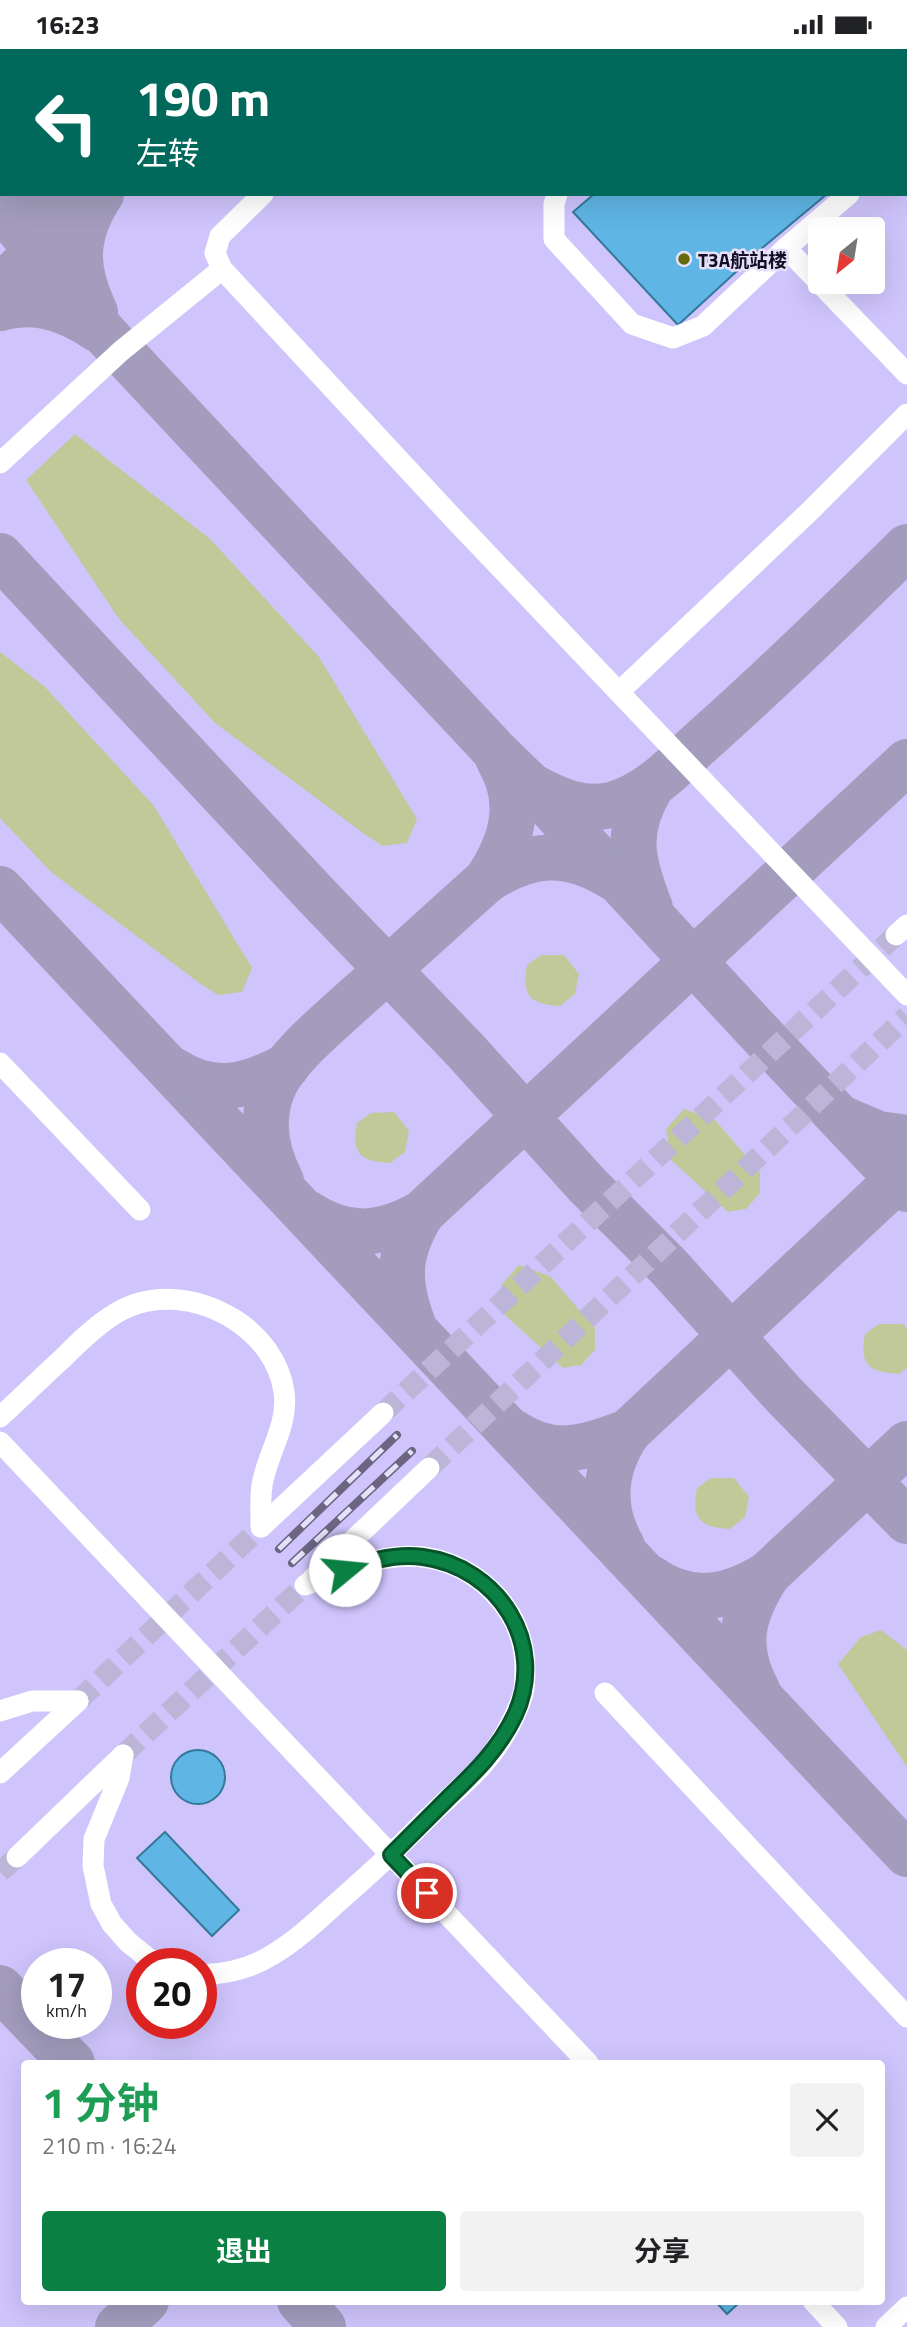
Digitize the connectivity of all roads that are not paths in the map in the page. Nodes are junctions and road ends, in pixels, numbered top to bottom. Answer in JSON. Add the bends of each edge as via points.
{"nodes":[{"id":1,"x":261,"y":196,"type":"edge"},
{"id":2,"x":556,"y":196,"type":"edge"},
{"id":3,"x":847,"y":196,"type":"edge"},
{"id":4,"x":786,"y":248,"type":"junction"},
{"id":5,"x":222,"y":269,"type":"junction"},
{"id":6,"x":907,"y":374,"type":"edge"},
{"id":7,"x":907,"y":414,"type":"edge"},
{"id":8,"x":0,"y":463,"type":"edge"},
{"id":9,"x":620,"y":692,"type":"junction"},
{"id":10,"x":907,"y":995,"type":"edge"},
{"id":11,"x":0,"y":1063,"type":"edge"},
{"id":12,"x":140,"y":1210,"type":"dead end"},
{"id":13,"x":383,"y":1413,"type":"tunnel mouth"},
{"id":14,"x":0,"y":1417,"type":"edge"},
{"id":15,"x":0,"y":1442,"type":"edge"},
{"id":16,"x":429,"y":1468,"type":"tunnel mouth"},
{"id":17,"x":605,"y":1693,"type":"dead end"},
{"id":18,"x":0,"y":1711,"type":"edge"},
{"id":19,"x":0,"y":1773,"type":"edge"},
{"id":20,"x":391,"y":1855,"type":"junction"},
{"id":21,"x":17,"y":1857,"type":"tunnel mouth"},
{"id":22,"x":135,"y":1948,"type":"edge"},
{"id":23,"x":217,"y":1974,"type":"edge"},
{"id":24,"x":907,"y":2017,"type":"edge"},
{"id":25,"x":585,"y":2060,"type":"edge"},
{"id":26,"x":817,"y":2305,"type":"edge"},
{"id":27,"x":907,"y":2307,"type":"edge"},
{"id":28,"x":837,"y":2327,"type":"edge"},
{"id":29,"x":886,"y":2327,"type":"edge"}],
"edges":[{"from":1,"to":5,"type":"lane","via":[[220,236],[215,253]]},
{"from":2,"to":4,"type":"lane","via":[[554,239],[632,324],[673,338],[703,326]]},
{"from":3,"to":4,"type":"lane"},
{"from":4,"to":6,"type":"lane"},
{"from":5,"to":8,"type":"lane","via":[[121,351]]},
{"from":5,"to":9,"type":"lane"},
{"from":7,"to":9,"type":"lane"},
{"from":9,"to":10,"type":"lane"},
{"from":11,"to":12,"type":"lane"},
{"from":13,"to":14,"type":"lane","via":[[261,1527],[262,1484],[283,1420],[285,1392],[262,1342],[243,1325],[206,1305],[180,1298],[134,1305],[113,1315]]},
{"from":15,"to":20,"type":"lane"},
{"from":16,"to":20,"type":"lane","via":[[305,1585],[364,1563],[392,1558],[450,1563],[497,1595],[512,1616],[525,1651],[524,1691],[503,1737],[481,1767]]},
{"from":17,"to":24,"type":"lane"},
{"from":18,"to":19,"type":"lane","via":[[33,1701],[78,1700]]},
{"from":20,"to":23,"type":"lane","via":[[272,1956]]},
{"from":20,"to":25,"type":"lane"},
{"from":21,"to":22,"type":"lane","via":[[123,1755],[119,1778],[94,1839],[93,1866],[101,1904],[112,1924]]},
{"from":26,"to":28,"type":"lane"},
{"from":27,"to":29,"type":"lane"}]}
